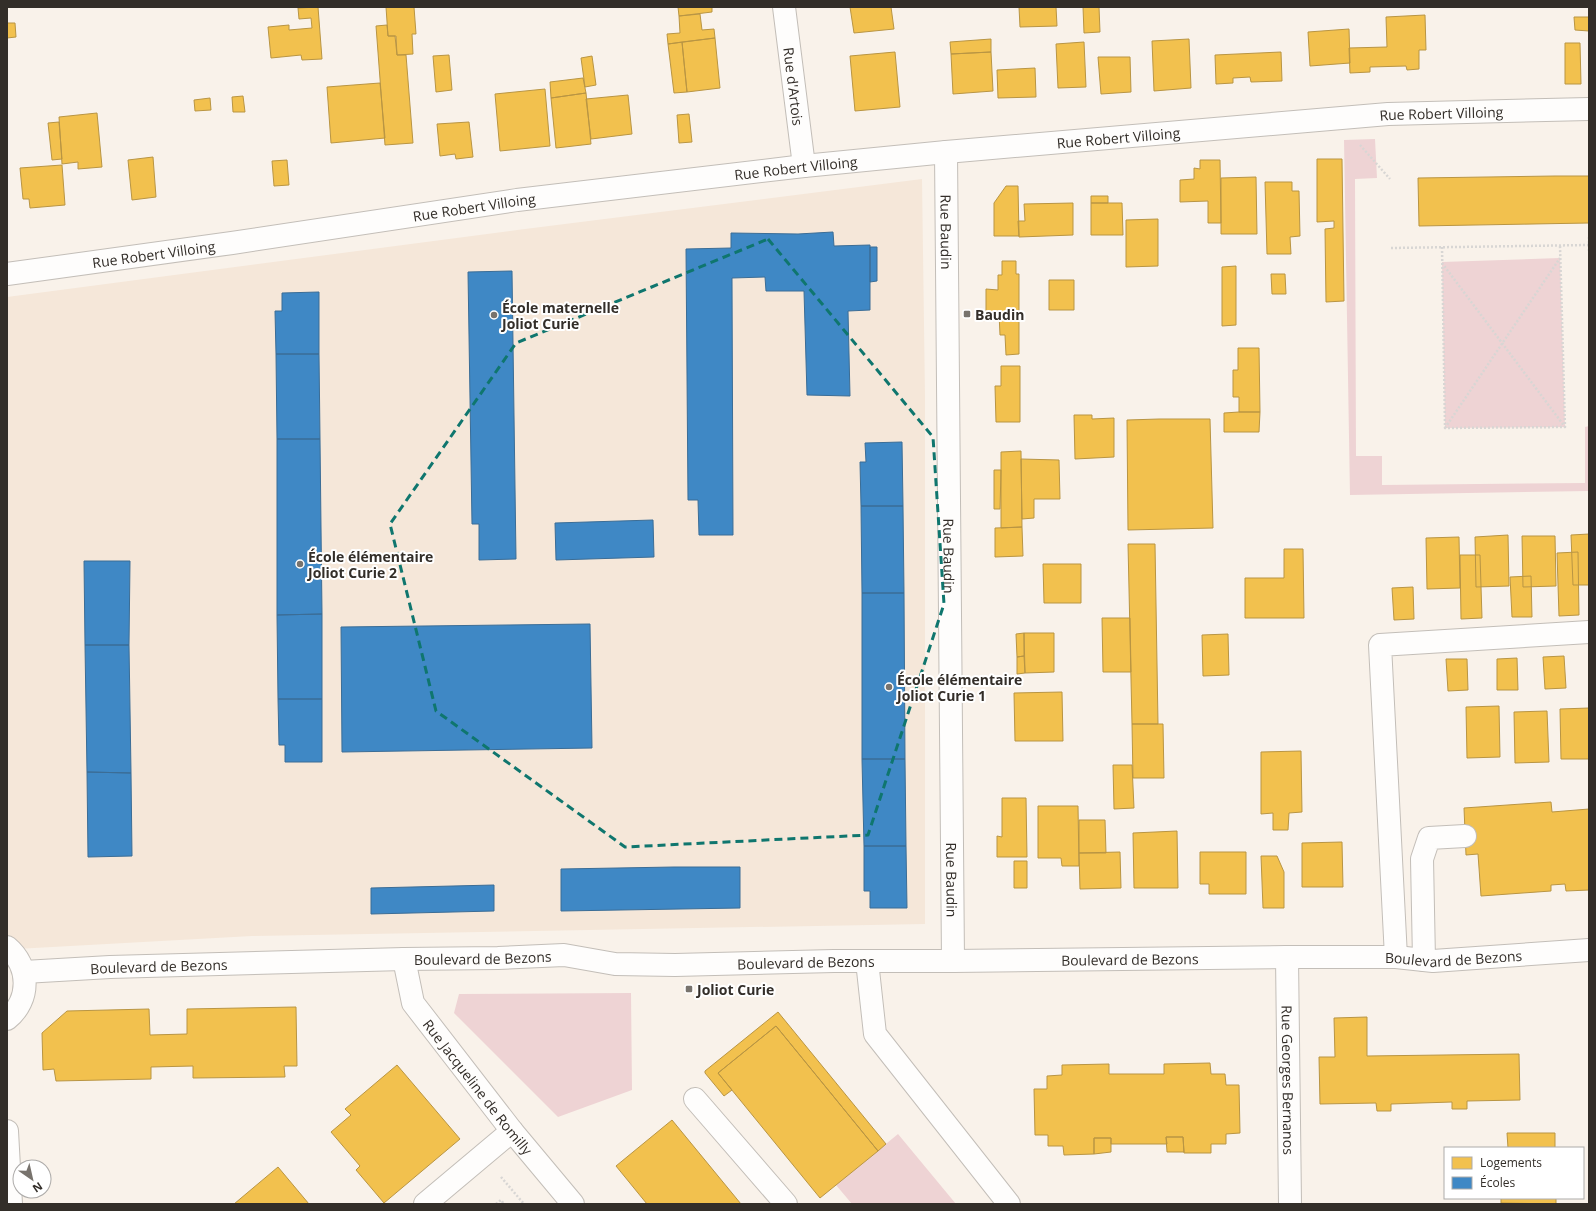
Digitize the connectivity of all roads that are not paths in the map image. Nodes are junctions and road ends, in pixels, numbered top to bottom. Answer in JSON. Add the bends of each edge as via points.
{"nodes":[{"id":1,"x":784,"y":7,"type":"edge"},
{"id":2,"x":1589,"y":109,"type":"edge"},
{"id":3,"x":946,"y":152,"type":"junction"},
{"id":4,"x":804,"y":166,"type":"junction"},
{"id":5,"x":7,"y":274,"type":"edge"},
{"id":6,"x":1589,"y":632,"type":"edge"},
{"id":7,"x":1465,"y":836,"type":"dead end"},
{"id":8,"x":7,"y":947,"type":"edge"},
{"id":9,"x":1589,"y":950,"type":"edge"},
{"id":10,"x":1287,"y":956,"type":"junction"},
{"id":11,"x":1396,"y":957,"type":"junction"},
{"id":12,"x":404,"y":959,"type":"junction"},
{"id":13,"x":1424,"y":960,"type":"junction"},
{"id":14,"x":867,"y":961,"type":"junction"},
{"id":15,"x":953,"y":961,"type":"junction"},
{"id":16,"x":24,"y":972,"type":"junction"},
{"id":17,"x":7,"y":1019,"type":"edge"},
{"id":18,"x":695,"y":1099,"type":"dead end"},
{"id":19,"x":7,"y":1131,"type":"edge"},
{"id":20,"x":512,"y":1131,"type":"junction"},
{"id":21,"x":11,"y":1204,"type":"edge"},
{"id":22,"x":425,"y":1204,"type":"edge"},
{"id":23,"x":573,"y":1204,"type":"edge"},
{"id":24,"x":786,"y":1204,"type":"edge"},
{"id":25,"x":1009,"y":1204,"type":"edge"},
{"id":26,"x":1290,"y":1204,"type":"edge"}],
"edges":[{"from":1,"to":4,"type":"street","name":"Rue d'Artois"},
{"from":2,"to":3,"type":"street","name":"Rue Robert Villoing","via":[[1388,114]]},
{"from":3,"to":4,"type":"street","name":"Rue Robert Villoing"},
{"from":3,"to":15,"type":"street","name":"Rue Baudin"},
{"from":4,"to":5,"type":"street","name":"Rue Robert Villoing","via":[[517,200]]},
{"from":6,"to":11,"type":"street","via":[[1380,645]]},
{"from":7,"to":13,"type":"street","via":[[1429,838],[1422,859]]},
{"from":8,"to":16,"type":"street","via":[[18,958]]},
{"from":9,"to":13,"type":"street","name":"Boulevard de Bezons"},
{"from":10,"to":11,"type":"street","name":"Boulevard de Bezons"},
{"from":10,"to":15,"type":"street","name":"Boulevard de Bezons"},
{"from":10,"to":26,"type":"street","name":"Rue Georges Bernanos"},
{"from":11,"to":13,"type":"street","name":"Boulevard de Bezons"},
{"from":12,"to":14,"type":"street","name":"Boulevard de Bezons","via":[[564,955],[615,964],[675,965]]},
{"from":12,"to":16,"type":"street","name":"Boulevard de Bezons","via":[[110,967]]},
{"from":12,"to":20,"type":"street","name":"Rue Jacqueline de Romilly","via":[[413,1003]]},
{"from":14,"to":15,"type":"street","name":"Boulevard de Bezons"},
{"from":14,"to":25,"type":"street","via":[[875,1034]]},
{"from":16,"to":17,"type":"street","via":[[23,997],[17,1009]]},
{"from":18,"to":24,"type":"street"},
{"from":19,"to":21,"type":"street"},
{"from":20,"to":22,"type":"street"},
{"from":20,"to":23,"type":"street","name":"Rue Jacqueline de Romilly"}]}
